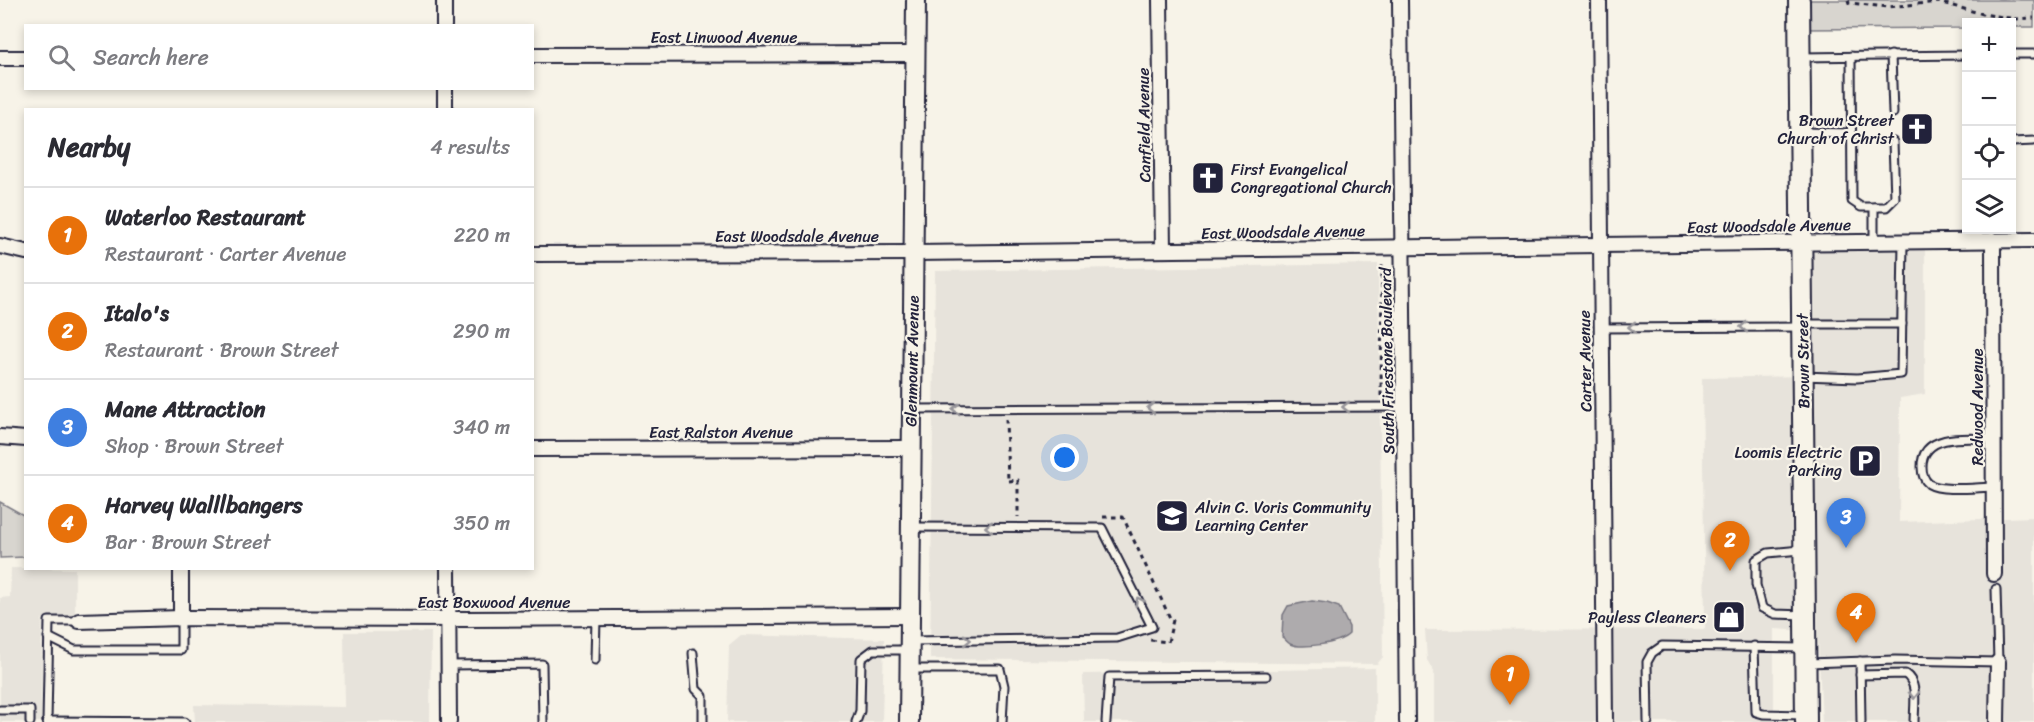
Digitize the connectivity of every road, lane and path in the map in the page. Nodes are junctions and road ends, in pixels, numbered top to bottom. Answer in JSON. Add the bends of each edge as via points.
{"nodes":[{"id":1,"x":444,"y":0,"type":"edge"},
{"id":2,"x":916,"y":0,"type":"edge"},
{"id":3,"x":1160,"y":0,"type":"edge"},
{"id":4,"x":1400,"y":0,"type":"edge"},
{"id":5,"x":1599,"y":0,"type":"edge"},
{"id":6,"x":1799,"y":0,"type":"edge"},
{"id":7,"x":1848,"y":0,"type":"edge"},
{"id":8,"x":1930,"y":2,"type":"edge"},
{"id":9,"x":2034,"y":18,"type":"edge"},
{"id":10,"x":444,"y":24,"type":"edge"},
{"id":11,"x":915,"y":54,"type":"junction"},
{"id":12,"x":2016,"y":54,"type":"edge"},
{"id":13,"x":2034,"y":54,"type":"edge"},
{"id":14,"x":534,"y":55,"type":"edge"},
{"id":15,"x":1962,"y":55,"type":"edge"},
{"id":16,"x":1851,"y":56,"type":"junction"},
{"id":17,"x":1891,"y":56,"type":"junction"},
{"id":18,"x":1800,"y":57,"type":"junction"},
{"id":19,"x":0,"y":58,"type":"edge"},
{"id":20,"x":24,"y":58,"type":"edge"},
{"id":21,"x":445,"y":90,"type":"edge"},
{"id":22,"x":445,"y":108,"type":"edge"},
{"id":23,"x":1893,"y":113,"type":"dead end"},
{"id":24,"x":1801,"y":132,"type":"junction"},
{"id":25,"x":1852,"y":133,"type":"junction"},
{"id":26,"x":2034,"y":141,"type":"edge"},
{"id":27,"x":1893,"y":142,"type":"dead end"},
{"id":28,"x":2016,"y":142,"type":"edge"},
{"id":29,"x":1874,"y":207,"type":"junction"},
{"id":30,"x":1993,"y":240,"type":"junction"},
{"id":31,"x":2034,"y":240,"type":"edge"},
{"id":32,"x":1874,"y":241,"type":"junction"},
{"id":33,"x":1903,"y":241,"type":"junction"},
{"id":34,"x":1802,"y":242,"type":"junction"},
{"id":35,"x":1600,"y":244,"type":"junction"},
{"id":36,"x":0,"y":246,"type":"edge"},
{"id":37,"x":1403,"y":247,"type":"junction"},
{"id":38,"x":1163,"y":250,"type":"junction"},
{"id":39,"x":24,"y":252,"type":"edge"},
{"id":40,"x":913,"y":253,"type":"junction"},
{"id":41,"x":534,"y":254,"type":"edge"},
{"id":42,"x":1382,"y":261,"type":"dead end"},
{"id":43,"x":1902,"y":324,"type":"junction"},
{"id":44,"x":1802,"y":326,"type":"junction"},
{"id":45,"x":1601,"y":328,"type":"junction"},
{"id":46,"x":1803,"y":376,"type":"junction"},
{"id":47,"x":1381,"y":407,"type":"junction"},
{"id":48,"x":1404,"y":407,"type":"junction"},
{"id":49,"x":1006,"y":408,"type":"junction"},
{"id":50,"x":911,"y":409,"type":"junction"},
{"id":51,"x":0,"y":437,"type":"edge"},
{"id":52,"x":24,"y":439,"type":"edge"},
{"id":53,"x":1994,"y":439,"type":"junction"},
{"id":54,"x":910,"y":448,"type":"junction"},
{"id":55,"x":534,"y":449,"type":"edge"},
{"id":56,"x":1994,"y":487,"type":"junction"},
{"id":57,"x":1100,"y":517,"type":"dead end"},
{"id":58,"x":911,"y":527,"type":"junction"},
{"id":59,"x":1018,"y":528,"type":"junction"},
{"id":60,"x":1805,"y":549,"type":"junction"},
{"id":61,"x":181,"y":570,"type":"edge"},
{"id":62,"x":448,"y":570,"type":"edge"},
{"id":63,"x":1994,"y":574,"type":"dead end"},
{"id":64,"x":1996,"y":589,"type":"dead end"},
{"id":65,"x":1806,"y":615,"type":"junction"},
{"id":66,"x":909,"y":616,"type":"junction"},
{"id":67,"x":181,"y":618,"type":"junction"},
{"id":68,"x":596,"y":618,"type":"junction"},
{"id":69,"x":449,"y":619,"type":"junction"},
{"id":70,"x":80,"y":621,"type":"joint"},
{"id":71,"x":48,"y":637,"type":"junction"},
{"id":72,"x":1144,"y":641,"type":"dead end"},
{"id":73,"x":909,"y":645,"type":"junction"},
{"id":74,"x":1754,"y":646,"type":"junction"},
{"id":75,"x":693,"y":653,"type":"dead end"},
{"id":76,"x":1806,"y":656,"type":"junction"},
{"id":77,"x":595,"y":660,"type":"dead end"},
{"id":78,"x":1860,"y":662,"type":"junction"},
{"id":79,"x":1998,"y":662,"type":"junction"},
{"id":80,"x":449,"y":665,"type":"junction"},
{"id":81,"x":909,"y":669,"type":"junction"},
{"id":82,"x":1860,"y":675,"type":"junction"},
{"id":83,"x":1266,"y":676,"type":"dead end"},
{"id":84,"x":0,"y":710,"type":"edge"},
{"id":85,"x":1806,"y":718,"type":"edge"},
{"id":86,"x":30,"y":722,"type":"edge"},
{"id":87,"x":47,"y":722,"type":"edge"},
{"id":88,"x":185,"y":722,"type":"edge"},
{"id":89,"x":449,"y":722,"type":"edge"},
{"id":90,"x":543,"y":722,"type":"edge"},
{"id":91,"x":703,"y":722,"type":"edge"},
{"id":92,"x":856,"y":722,"type":"edge"},
{"id":93,"x":909,"y":722,"type":"edge"},
{"id":94,"x":1002,"y":722,"type":"edge"},
{"id":95,"x":1106,"y":722,"type":"edge"},
{"id":96,"x":1407,"y":722,"type":"edge"},
{"id":97,"x":1605,"y":722,"type":"edge"},
{"id":98,"x":1648,"y":722,"type":"edge"},
{"id":99,"x":1861,"y":722,"type":"edge"},
{"id":100,"x":1914,"y":722,"type":"edge"},
{"id":101,"x":1997,"y":722,"type":"edge"}],
"edges":[{"from":1,"to":10,"type":"street"},
{"from":2,"to":11,"type":"street","name":"Glenmount Avenue"},
{"from":3,"to":38,"type":"street","name":"Canfield Avenue"},
{"from":4,"to":37,"type":"street","name":"South Firestone Boulevard"},
{"from":5,"to":35,"type":"street","name":"Carter Avenue"},
{"from":6,"to":18,"type":"main road","name":"Brown Street"},
{"from":7,"to":8,"type":"path","via":[[1888,7]]},
{"from":8,"to":9,"type":"path","via":[[1983,14]]},
{"from":11,"to":14,"type":"street","name":"East Linwood Avenue"},
{"from":11,"to":40,"type":"street","name":"Glenmount Avenue"},
{"from":12,"to":13,"type":"lane"},
{"from":15,"to":17,"type":"lane"},
{"from":16,"to":17,"type":"lane"},
{"from":16,"to":18,"type":"lane"},
{"from":16,"to":25,"type":"lane"},
{"from":17,"to":23,"type":"lane"},
{"from":18,"to":24,"type":"main road","name":"Brown Street"},
{"from":19,"to":20,"type":"street"},
{"from":21,"to":22,"type":"street"},
{"from":24,"to":25,"type":"lane"},
{"from":24,"to":34,"type":"main road","name":"Brown Street"},
{"from":25,"to":29,"type":"lane","via":[[1852,201],[1861,207]]},
{"from":26,"to":28,"type":"lane"},
{"from":27,"to":29,"type":"lane","via":[[1895,198],[1887,207]]},
{"from":29,"to":32,"type":"lane"},
{"from":30,"to":31,"type":"street","name":"East Woodsdale Avenue"},
{"from":30,"to":33,"type":"street","name":"East Woodsdale Avenue"},
{"from":30,"to":53,"type":"street","name":"Redwood Avenue"},
{"from":32,"to":33,"type":"street","name":"East Woodsdale Avenue"},
{"from":32,"to":34,"type":"street","name":"East Woodsdale Avenue"},
{"from":33,"to":43,"type":"lane"},
{"from":34,"to":35,"type":"street","name":"East Woodsdale Avenue"},
{"from":34,"to":44,"type":"main road","name":"Brown Street"},
{"from":35,"to":37,"type":"street","name":"East Woodsdale Avenue"},
{"from":35,"to":45,"type":"street","name":"Carter Avenue"},
{"from":36,"to":39,"type":"street"},
{"from":37,"to":38,"type":"street","name":"East Woodsdale Avenue"},
{"from":37,"to":48,"type":"street","name":"South Firestone Boulevard"},
{"from":38,"to":40,"type":"street","name":"East Woodsdale Avenue"},
{"from":40,"to":41,"type":"street","name":"East Woodsdale Avenue"},
{"from":40,"to":50,"type":"street","name":"Glenmount Avenue"},
{"from":42,"to":47,"type":"path"},
{"from":43,"to":44,"type":"lane"},
{"from":43,"to":46,"type":"lane","via":[[1901,374],[1857,378]]},
{"from":44,"to":45,"type":"lane","one_way":true},
{"from":44,"to":46,"type":"main road","name":"Brown Street"},
{"from":45,"to":97,"type":"street","name":"Carter Avenue"},
{"from":46,"to":60,"type":"main road","name":"Brown Street"},
{"from":47,"to":48,"type":"lane"},
{"from":47,"to":49,"type":"lane","one_way":true},
{"from":48,"to":96,"type":"street","name":"South Firestone Boulevard"},
{"from":49,"to":50,"type":"lane","one_way":true},
{"from":49,"to":59,"type":"path","via":[[1008,481],[1017,480]]},
{"from":50,"to":54,"type":"street","name":"Glenmount Avenue"},
{"from":51,"to":52,"type":"street"},
{"from":53,"to":56,"type":"street","name":"Redwood Avenue"},
{"from":53,"to":56,"type":"lane","via":[[1937,442],[1927,449],[1922,469],[1924,478],[1940,487]]},
{"from":54,"to":55,"type":"street","name":"East Ralston Avenue"},
{"from":54,"to":58,"type":"street","name":"Glenmount Avenue"},
{"from":56,"to":63,"type":"street","name":"Redwood Avenue"},
{"from":57,"to":72,"type":"path","via":[[1123,517],[1173,620],[1168,642]]},
{"from":59,"to":58,"type":"lane","one_way":true},
{"from":58,"to":66,"type":"street","name":"Glenmount Avenue"},
{"from":73,"to":59,"type":"lane","one_way":true,"via":[[1117,638],[1152,627],[1102,528]]},
{"from":60,"to":65,"type":"main road","name":"Brown Street"},
{"from":60,"to":65,"type":"lane","via":[[1768,553],[1756,560],[1756,585],[1762,608],[1775,614]]},
{"from":61,"to":67,"type":"street"},
{"from":62,"to":69,"type":"street"},
{"from":64,"to":79,"type":"lane"},
{"from":65,"to":76,"type":"main road","name":"Brown Street"},
{"from":66,"to":68,"type":"street","name":"East Boxwood Avenue"},
{"from":66,"to":73,"type":"street","name":"Glenmount Avenue"},
{"from":67,"to":69,"type":"street","name":"East Boxwood Avenue"},
{"from":67,"to":70,"type":"street","name":"East Boxwood Avenue"},
{"from":67,"to":71,"type":"lane","via":[[181,651],[74,651]]},
{"from":68,"to":69,"type":"street","name":"East Boxwood Avenue"},
{"from":68,"to":77,"type":"lane"},
{"from":69,"to":80,"type":"street"},
{"from":70,"to":71,"type":"lane","via":[[49,621]]},
{"from":71,"to":87,"type":"lane"},
{"from":73,"to":81,"type":"street","name":"Glenmount Avenue"},
{"from":73,"to":92,"type":"lane","via":[[873,650],[861,659],[860,711]]},
{"from":74,"to":76,"type":"lane"},
{"from":74,"to":85,"type":"lane","via":[[1756,712]]},
{"from":74,"to":98,"type":"lane","via":[[1662,646],[1652,653],[1647,662]]},
{"from":75,"to":91,"type":"lane","via":[[696,689],[703,696]]},
{"from":76,"to":78,"type":"lane"},
{"from":76,"to":85,"type":"main road","name":"Brown Street"},
{"from":78,"to":79,"type":"lane"},
{"from":78,"to":82,"type":"lane"},
{"from":79,"to":101,"type":"street"},
{"from":80,"to":89,"type":"street"},
{"from":80,"to":90,"type":"lane","via":[[542,664]]},
{"from":81,"to":93,"type":"street","name":"Glenmount Avenue"},
{"from":81,"to":94,"type":"lane","via":[[1000,669],[1004,686]]},
{"from":82,"to":99,"type":"lane"},
{"from":82,"to":100,"type":"lane","one_way":true,"via":[[1905,674],[1910,678],[1914,685]]},
{"from":83,"to":95,"type":"lane","via":[[1109,677]]},
{"from":84,"to":86,"type":"lane","via":[[30,710]]},
{"from":87,"to":88,"type":"lane"}]}
